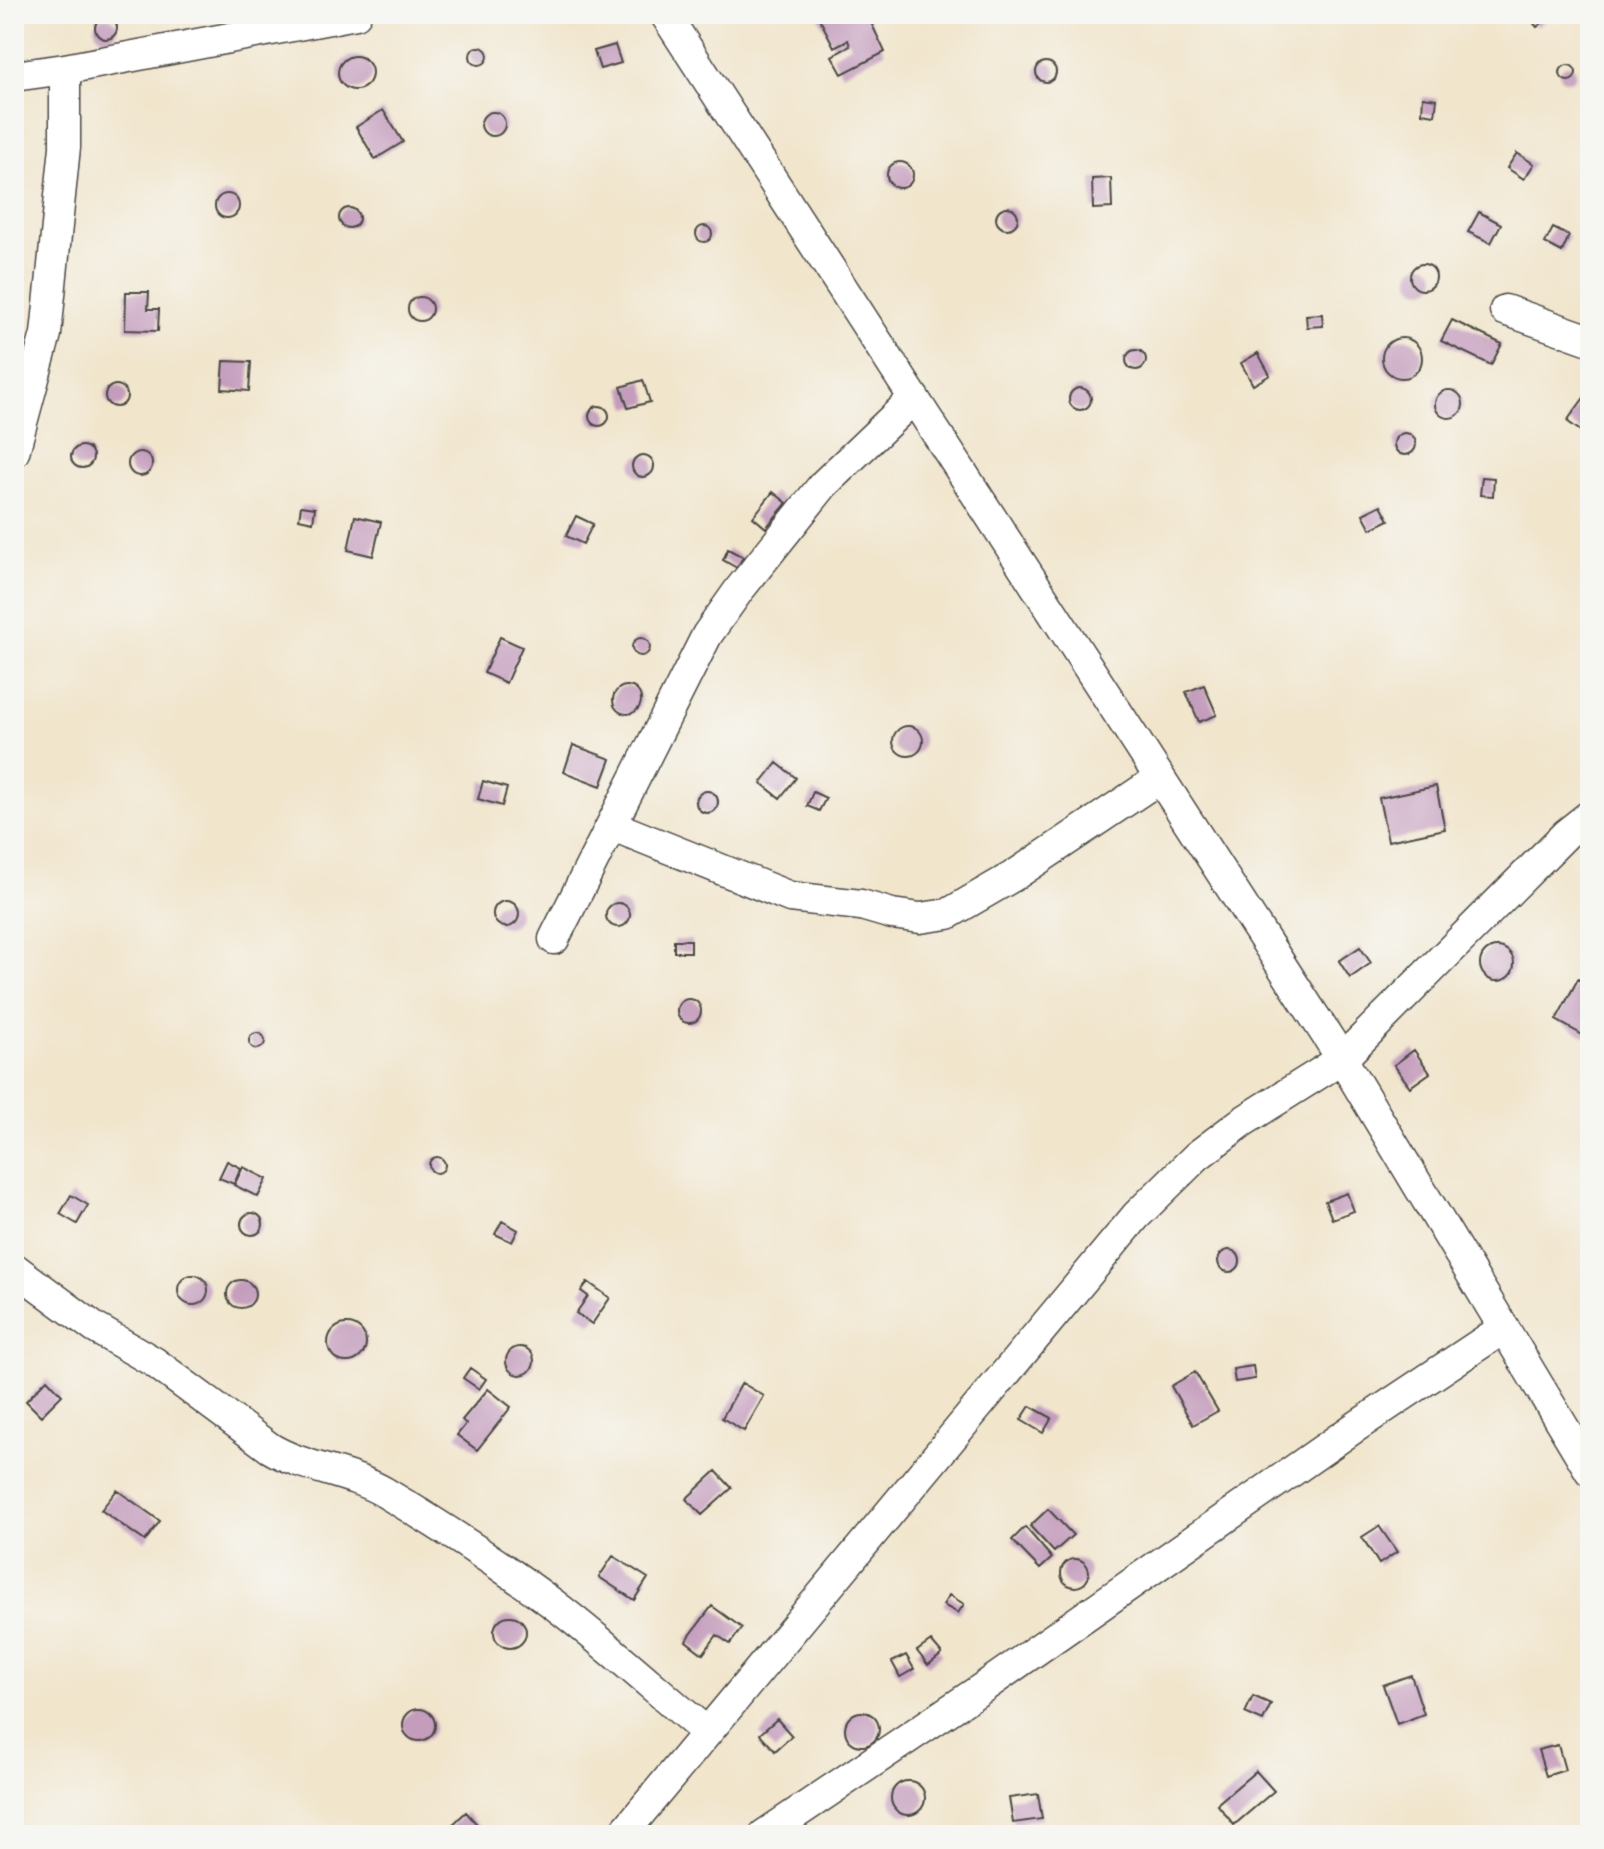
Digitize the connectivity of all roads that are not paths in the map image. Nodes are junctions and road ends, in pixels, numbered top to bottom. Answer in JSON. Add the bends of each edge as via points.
{"nodes":[{"id":1,"x":356,"y":14,"type":"edge"},
{"id":2,"x":665,"y":14,"type":"edge"},
{"id":3,"x":65,"y":69,"type":"junction"},
{"id":4,"x":14,"y":76,"type":"edge"},
{"id":5,"x":1505,"y":310,"type":"dead end"},
{"id":6,"x":1590,"y":340,"type":"edge"},
{"id":7,"x":914,"y":398,"type":"junction"},
{"id":8,"x":14,"y":452,"type":"edge"},
{"id":9,"x":1160,"y":778,"type":"junction"},
{"id":10,"x":1590,"y":815,"type":"edge"},
{"id":11,"x":613,"y":826,"type":"junction"},
{"id":12,"x":554,"y":939,"type":"dead end"},
{"id":13,"x":1342,"y":1059,"type":"junction"},
{"id":14,"x":14,"y":1268,"type":"edge"},
{"id":15,"x":1504,"y":1328,"type":"junction"},
{"id":16,"x":1590,"y":1471,"type":"edge"},
{"id":17,"x":706,"y":1732,"type":"junction"},
{"id":18,"x":622,"y":1835,"type":"edge"},
{"id":19,"x":764,"y":1835,"type":"edge"}],
"edges":[{"from":1,"to":3,"type":"street"},
{"from":2,"to":7,"type":"street"},
{"from":3,"to":4,"type":"street"},
{"from":3,"to":8,"type":"street","via":[[65,147],[46,334]]},
{"from":5,"to":6,"type":"street"},
{"from":7,"to":9,"type":"street"},
{"from":7,"to":11,"type":"street","via":[[824,484],[707,635]]},
{"from":9,"to":11,"type":"street","via":[[1015,875],[948,914],[920,918],[790,897]]},
{"from":9,"to":13,"type":"street"},
{"from":10,"to":13,"type":"street"},
{"from":11,"to":12,"type":"street"},
{"from":13,"to":15,"type":"street"},
{"from":13,"to":17,"type":"street","via":[[1231,1130],[1136,1216]]},
{"from":14,"to":17,"type":"street","via":[[270,1448],[381,1490],[512,1574]]},
{"from":15,"to":16,"type":"street"},
{"from":15,"to":19,"type":"street"},
{"from":17,"to":18,"type":"street"}]}
